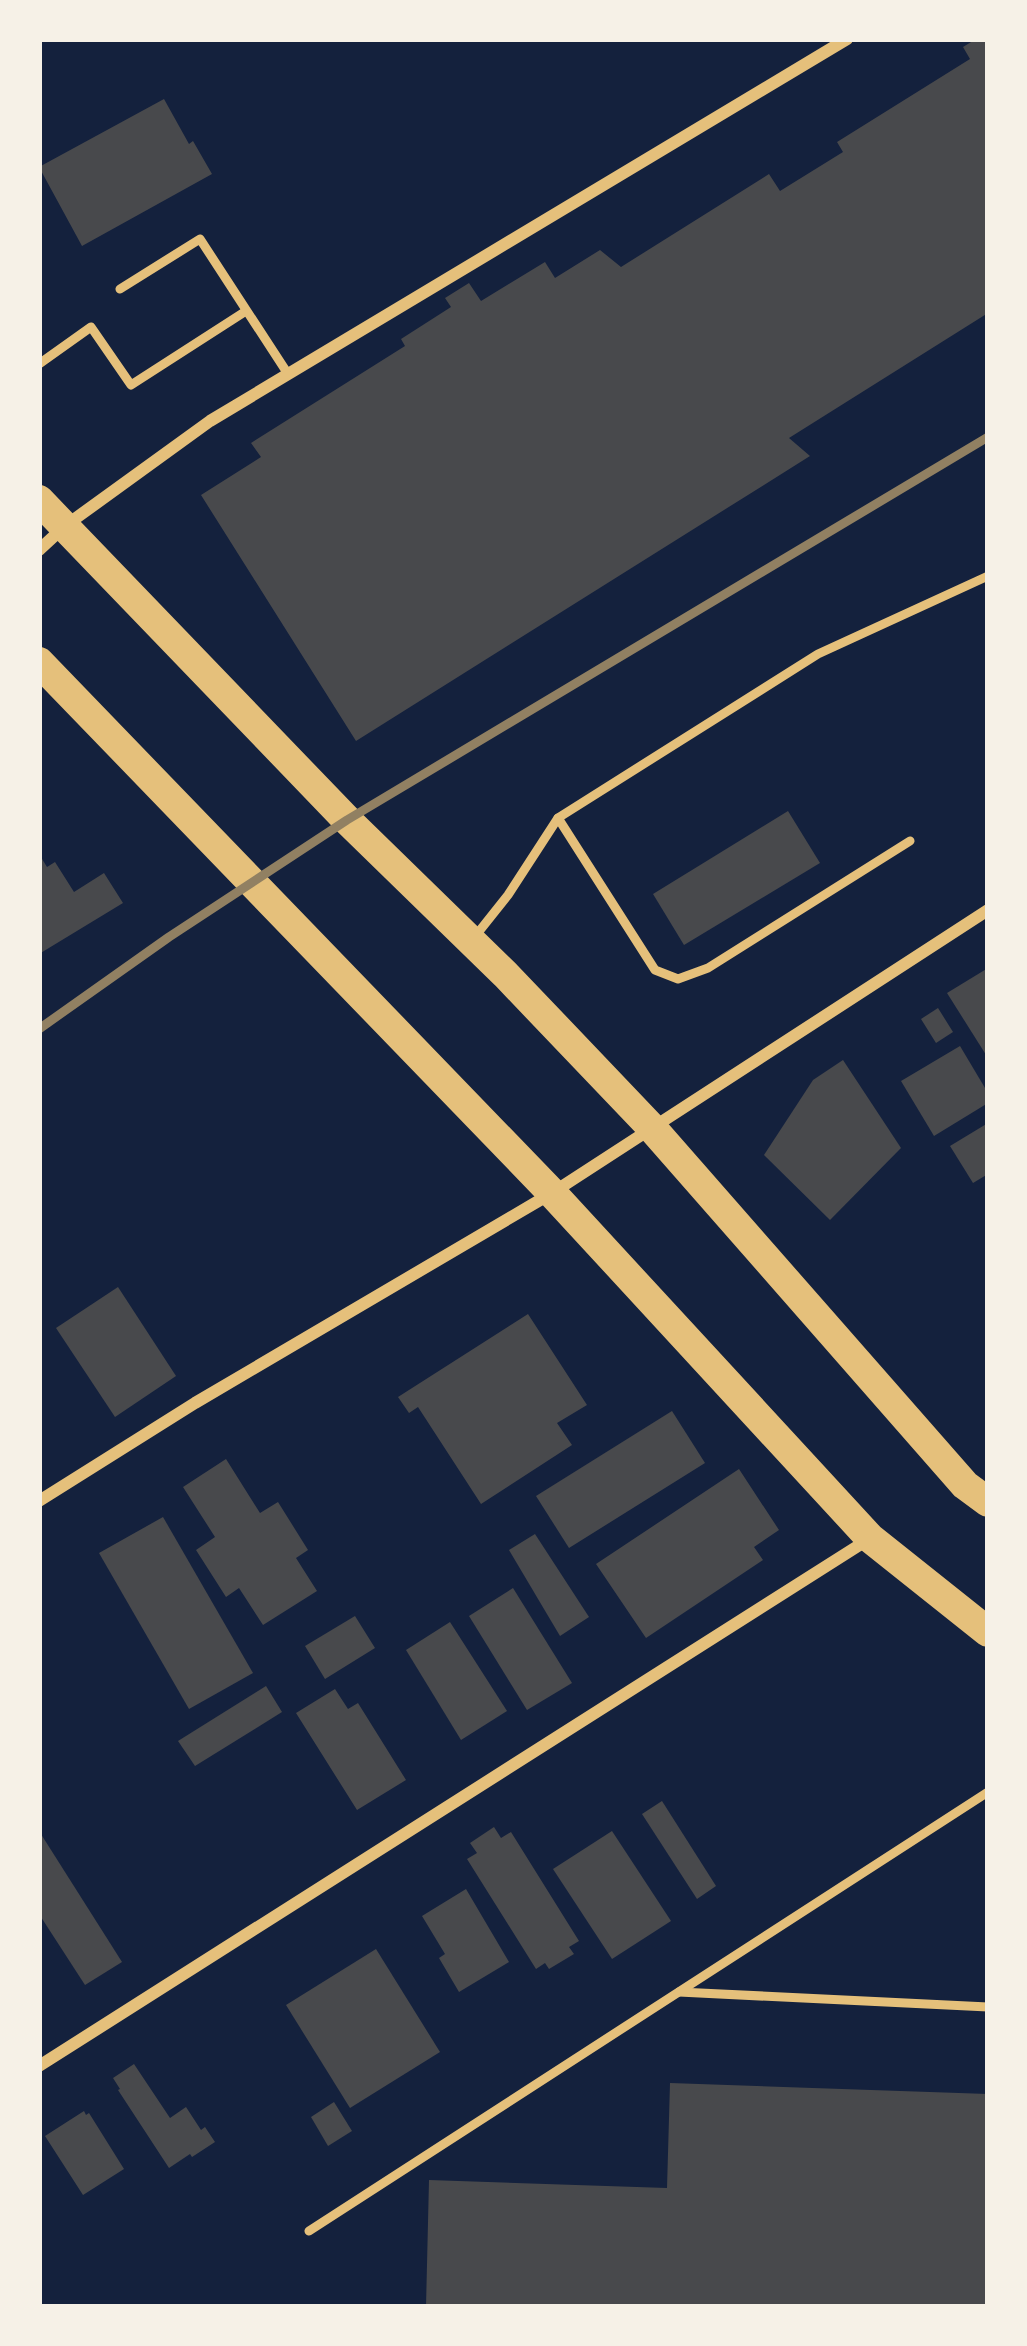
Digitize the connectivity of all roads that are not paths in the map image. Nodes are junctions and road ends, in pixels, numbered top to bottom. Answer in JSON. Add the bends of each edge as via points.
{"nodes":[{"id":1,"x":847,"y":39,"type":"edge"},
{"id":2,"x":120,"y":289,"type":"dead end"},
{"id":3,"x":246,"y":311,"type":"junction"},
{"id":4,"x":39,"y":364,"type":"edge"},
{"id":5,"x":288,"y":374,"type":"junction"},
{"id":6,"x":39,"y":500,"type":"edge"},
{"id":7,"x":65,"y":526,"type":"junction"},
{"id":8,"x":39,"y":550,"type":"edge"},
{"id":9,"x":988,"y":576,"type":"edge"},
{"id":10,"x":40,"y":664,"type":"edge"},
{"id":11,"x":558,"y":818,"type":"junction"},
{"id":12,"x":910,"y":841,"type":"dead end"},
{"id":13,"x":988,"y":910,"type":"edge"},
{"id":14,"x":472,"y":941,"type":"junction"},
{"id":15,"x":652,"y":1128,"type":"junction"},
{"id":16,"x":552,"y":1192,"type":"junction"},
{"id":17,"x":39,"y":1501,"type":"edge"},
{"id":18,"x":988,"y":1502,"type":"edge"},
{"id":19,"x":870,"y":1538,"type":"junction"},
{"id":20,"x":988,"y":1632,"type":"edge"},
{"id":21,"x":988,"y":1792,"type":"edge"},
{"id":22,"x":679,"y":1992,"type":"junction"},
{"id":23,"x":988,"y":2007,"type":"edge"},
{"id":24,"x":39,"y":2066,"type":"edge"},
{"id":25,"x":309,"y":2230,"type":"dead end"}],
"edges":[{"from":1,"to":5,"type":"street"},
{"from":2,"to":3,"type":"lane","via":[[200,239]]},
{"from":3,"to":4,"type":"lane","via":[[130,386],[92,327]]},
{"from":3,"to":5,"type":"lane"},
{"from":5,"to":7,"type":"street"},
{"from":6,"to":7,"type":"main road"},
{"from":7,"to":8,"type":"street"},
{"from":7,"to":14,"type":"main road"},
{"from":9,"to":11,"type":"lane","via":[[818,654]]},
{"from":10,"to":16,"type":"main road"},
{"from":11,"to":12,"type":"lane","via":[[655,970],[678,979]]},
{"from":11,"to":14,"type":"lane"},
{"from":13,"to":15,"type":"street"},
{"from":14,"to":15,"type":"main road"},
{"from":15,"to":16,"type":"street"},
{"from":15,"to":18,"type":"main road"},
{"from":16,"to":17,"type":"street"},
{"from":16,"to":19,"type":"main road"},
{"from":19,"to":20,"type":"main road"},
{"from":19,"to":24,"type":"street"},
{"from":21,"to":22,"type":"lane"},
{"from":22,"to":23,"type":"lane"},
{"from":22,"to":25,"type":"lane"}]}
